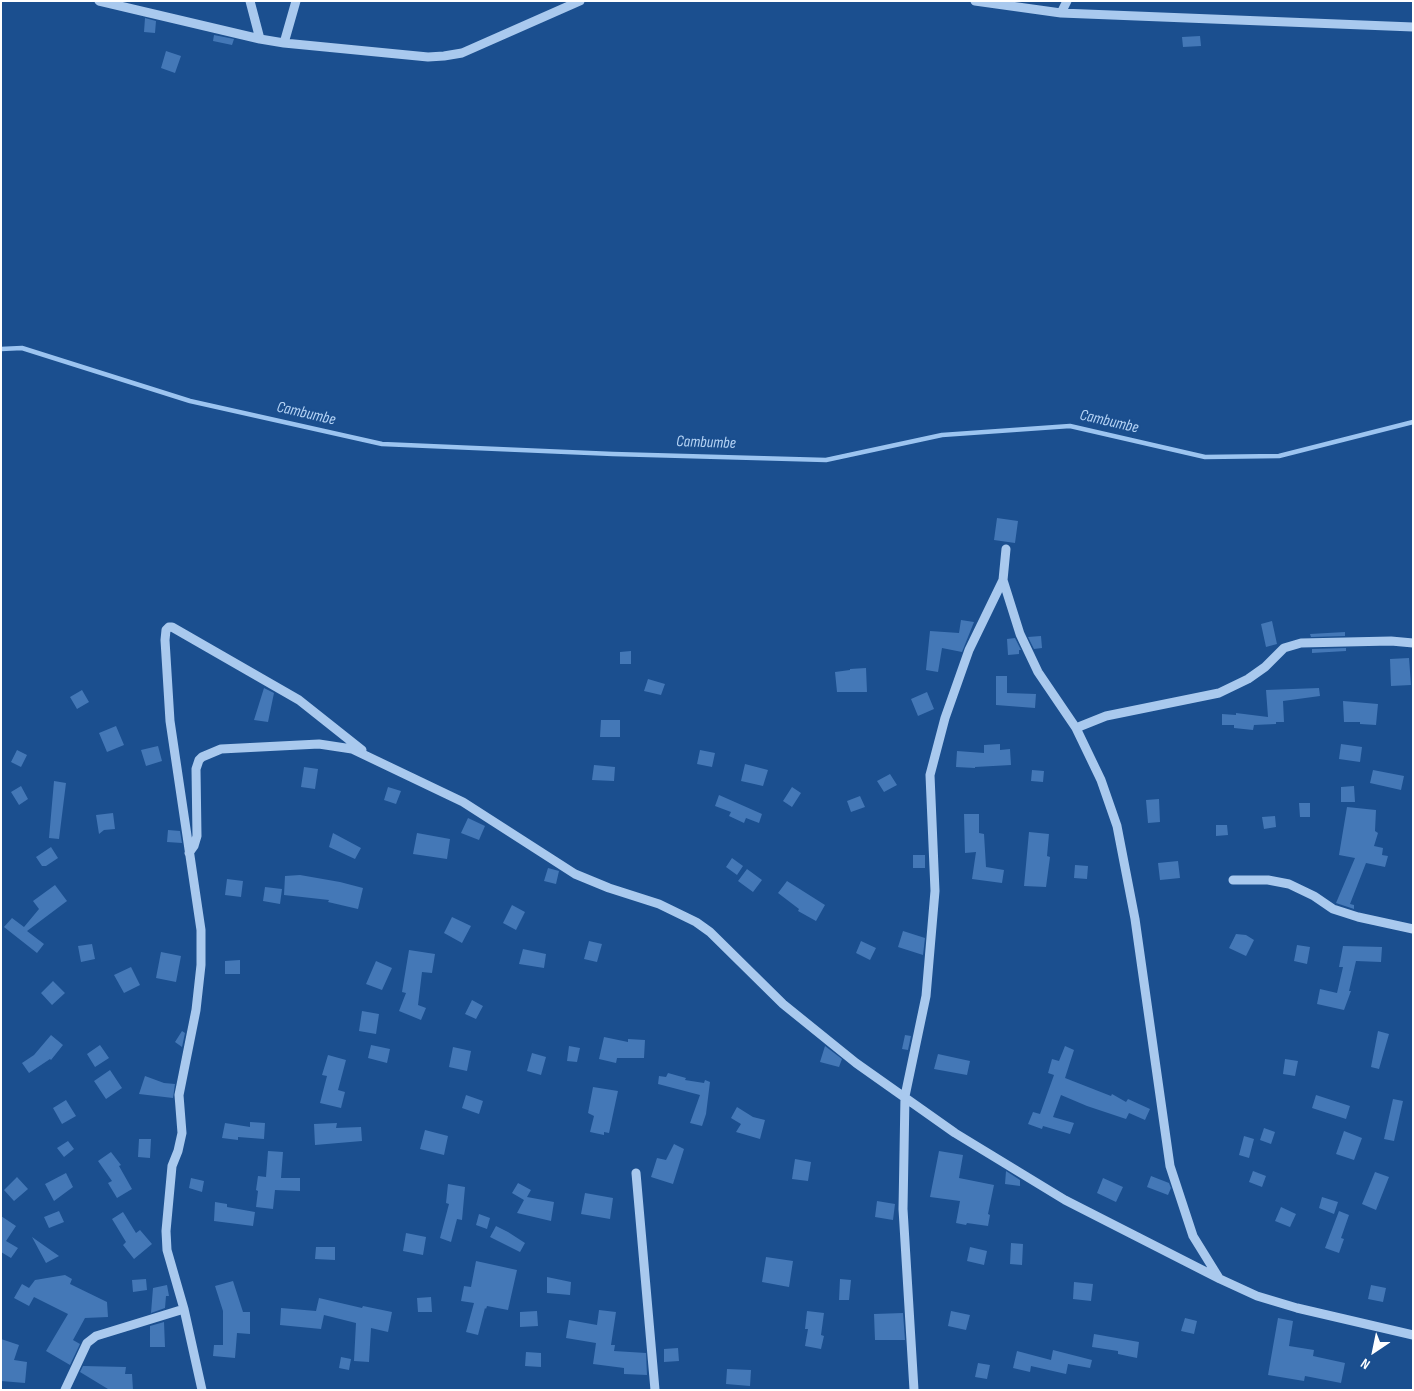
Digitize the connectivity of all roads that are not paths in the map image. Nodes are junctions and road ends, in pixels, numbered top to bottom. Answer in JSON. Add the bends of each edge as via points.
{"nodes":[{"id":1,"x":99,"y":1,"type":"edge"},
{"id":2,"x":250,"y":1,"type":"edge"},
{"id":3,"x":296,"y":1,"type":"edge"},
{"id":4,"x":580,"y":1,"type":"edge"},
{"id":5,"x":975,"y":1,"type":"edge"},
{"id":6,"x":1067,"y":1,"type":"edge"},
{"id":7,"x":1061,"y":13,"type":"junction"},
{"id":8,"x":1412,"y":26,"type":"edge"},
{"id":9,"x":260,"y":39,"type":"junction"},
{"id":10,"x":284,"y":43,"type":"junction"},
{"id":11,"x":1006,"y":549,"type":"dead end"},
{"id":12,"x":1003,"y":580,"type":"junction"},
{"id":13,"x":1413,"y":643,"type":"edge"},
{"id":14,"x":1076,"y":728,"type":"junction"},
{"id":15,"x":370,"y":758,"type":"junction"},
{"id":16,"x":188,"y":853,"type":"junction"},
{"id":17,"x":1233,"y":880,"type":"dead end"},
{"id":18,"x":1413,"y":929,"type":"edge"},
{"id":19,"x":905,"y":1096,"type":"junction"},
{"id":20,"x":636,"y":1173,"type":"dead end"},
{"id":21,"x":1220,"y":1279,"type":"junction"},
{"id":22,"x":184,"y":1309,"type":"junction"},
{"id":23,"x":1413,"y":1334,"type":"edge"},
{"id":24,"x":65,"y":1390,"type":"edge"},
{"id":25,"x":202,"y":1390,"type":"edge"},
{"id":26,"x":655,"y":1390,"type":"edge"},
{"id":27,"x":914,"y":1390,"type":"edge"}],
"edges":[{"from":1,"to":9,"type":"street"},
{"from":2,"to":9,"type":"street"},
{"from":3,"to":10,"type":"street"},
{"from":4,"to":10,"type":"street","via":[[462,52],[444,56]]},
{"from":5,"to":7,"type":"street"},
{"from":6,"to":7,"type":"street"},
{"from":7,"to":8,"type":"street"},
{"from":9,"to":10,"type":"street"},
{"from":11,"to":12,"type":"street"},
{"from":12,"to":14,"type":"street","via":[[1020,634],[1038,672]]},
{"from":12,"to":19,"type":"street","via":[[969,650],[945,718],[930,775],[935,891],[926,996]]},
{"from":13,"to":14,"type":"street","via":[[1301,643],[1284,648],[1248,679],[1219,693],[1106,716]]},
{"from":14,"to":21,"type":"street","via":[[1101,780],[1124,857],[1170,1166],[1193,1236]]},
{"from":15,"to":16,"type":"street","via":[[352,749],[319,744],[210,752],[199,760],[196,769],[197,836]]},
{"from":15,"to":16,"type":"street","via":[[299,700],[169,627],[165,640],[170,722]]},
{"from":15,"to":19,"type":"street","via":[[463,802],[575,874],[659,904],[696,922],[782,1004],[856,1063]]},
{"from":16,"to":22,"type":"street","via":[[201,930],[201,965],[196,1010],[179,1094],[182,1133],[172,1166],[166,1231],[167,1250]]},
{"from":17,"to":18,"type":"street","via":[[1290,884],[1358,918]]},
{"from":19,"to":21,"type":"street","via":[[956,1133],[1065,1200]]},
{"from":19,"to":27,"type":"street","via":[[903,1209]]},
{"from":20,"to":26,"type":"street"},
{"from":21,"to":23,"type":"street","via":[[1257,1296],[1297,1308]]},
{"from":22,"to":24,"type":"street","via":[[96,1336],[87,1343]]},
{"from":22,"to":25,"type":"street"}]}
